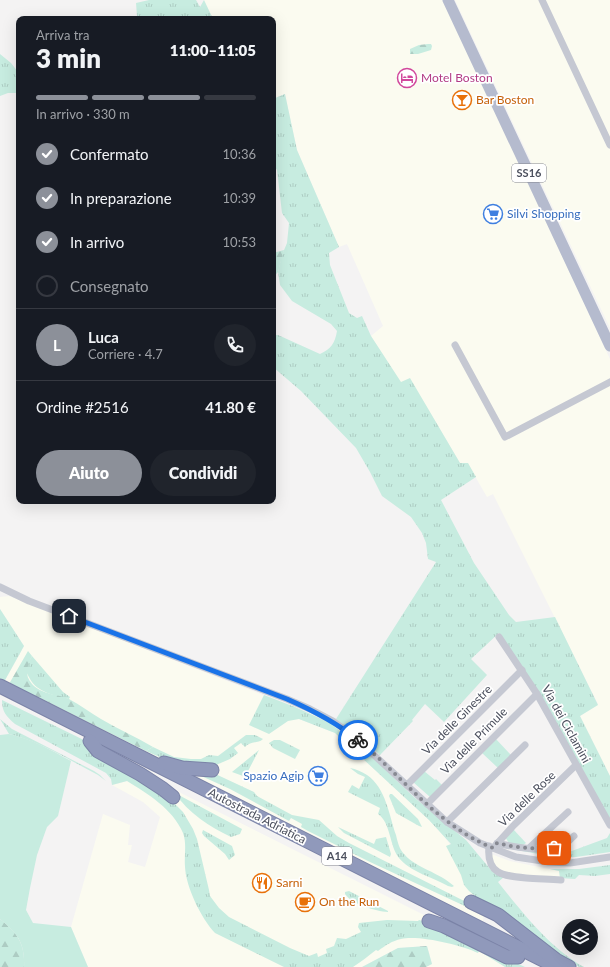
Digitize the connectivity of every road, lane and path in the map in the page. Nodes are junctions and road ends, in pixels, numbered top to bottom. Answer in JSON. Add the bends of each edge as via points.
{"nodes":[{"id":1,"x":542,"y":0,"type":"edge"},
{"id":2,"x":451,"y":1,"type":"edge"},
{"id":3,"x":610,"y":145,"type":"edge"},
{"id":4,"x":455,"y":345,"type":"dead end"},
{"id":5,"x":610,"y":346,"type":"edge"},
{"id":6,"x":610,"y":382,"type":"edge"},
{"id":7,"x":0,"y":586,"type":"edge"},
{"id":8,"x":499,"y":637,"type":"dead end"},
{"id":9,"x":522,"y":670,"type":"junction"},
{"id":10,"x":0,"y":686,"type":"edge"},
{"id":11,"x":537,"y":694,"type":"junction"},
{"id":12,"x":0,"y":695,"type":"edge"},
{"id":13,"x":90,"y":741,"type":"junction"},
{"id":14,"x":525,"y":745,"type":"dead end"},
{"id":15,"x":117,"y":746,"type":"junction"},
{"id":16,"x":576,"y":765,"type":"junction"},
{"id":17,"x":212,"y":770,"type":"dead end"},
{"id":18,"x":407,"y":785,"type":"junction"},
{"id":19,"x":172,"y":797,"type":"dead end"},
{"id":20,"x":427,"y":804,"type":"junction"},
{"id":21,"x":568,"y":812,"type":"dead end"},
{"id":22,"x":447,"y":822,"type":"junction"},
{"id":23,"x":610,"y":825,"type":"edge"},
{"id":24,"x":574,"y":836,"type":"dead end"},
{"id":25,"x":493,"y":846,"type":"junction"},
{"id":26,"x":529,"y":848,"type":"junction"},
{"id":27,"x":610,"y":857,"type":"edge"},
{"id":28,"x":561,"y":880,"type":"dead end"},
{"id":29,"x":472,"y":902,"type":"dead end"},
{"id":30,"x":429,"y":920,"type":"dead end"},
{"id":31,"x":518,"y":957,"type":"junction"},
{"id":32,"x":538,"y":967,"type":"edge"},
{"id":33,"x":557,"y":967,"type":"edge"},
{"id":34,"x":569,"y":967,"type":"edge"}],
"edges":[{"from":1,"to":3,"type":"street"},
{"from":2,"to":5,"type":"main road","number":"SS16"},
{"from":4,"to":6,"type":"street","via":[[505,437]]},
{"from":7,"to":18,"type":"street","via":[[30,601],[310,709],[352,734]]},
{"from":8,"to":9,"type":"street","name":"Via dei Ciclamini"},
{"from":9,"to":11,"type":"street","name":"Via dei Ciclamini"},
{"from":9,"to":18,"type":"street","name":"Via delle Ginestre"},
{"from":10,"to":15,"type":"highway","name":"Autostrada Adriatica","number":"A14"},
{"from":11,"to":16,"type":"street","name":"Via dei Ciclamini"},
{"from":11,"to":20,"type":"street","name":"Via delle Primule"},
{"from":12,"to":13,"type":"highway","name":"Autostrada Adriatica","number":"A14"},
{"from":13,"to":19,"type":"highway","via":[[98,751],[140,774]]},
{"from":13,"to":31,"type":"highway","name":"Autostrada Adriatica","number":"A14"},
{"from":14,"to":22,"type":"street"},
{"from":15,"to":17,"type":"highway","via":[[125,744],[174,766]]},
{"from":15,"to":33,"type":"highway","name":"Autostrada Adriatica","number":"A14"},
{"from":16,"to":23,"type":"street","name":"Via dei Ciclamini"},
{"from":16,"to":25,"type":"street","name":"Via delle Rose"},
{"from":18,"to":20,"type":"street"},
{"from":20,"to":22,"type":"street"},
{"from":21,"to":26,"type":"street"},
{"from":22,"to":25,"type":"street","via":[[468,837]]},
{"from":24,"to":26,"type":"street","via":[[563,846]]},
{"from":25,"to":26,"type":"street"},
{"from":25,"to":27,"type":"street","via":[[516,857],[549,862],[570,863]]},
{"from":25,"to":28,"type":"street","via":[[489,860],[499,873],[511,877]]},
{"from":29,"to":34,"type":"highway","via":[[498,915],[556,960]]},
{"from":30,"to":31,"type":"highway","via":[[507,957]]},
{"from":31,"to":32,"type":"highway","name":"Autostrada Adriatica","number":"A14"}]}
